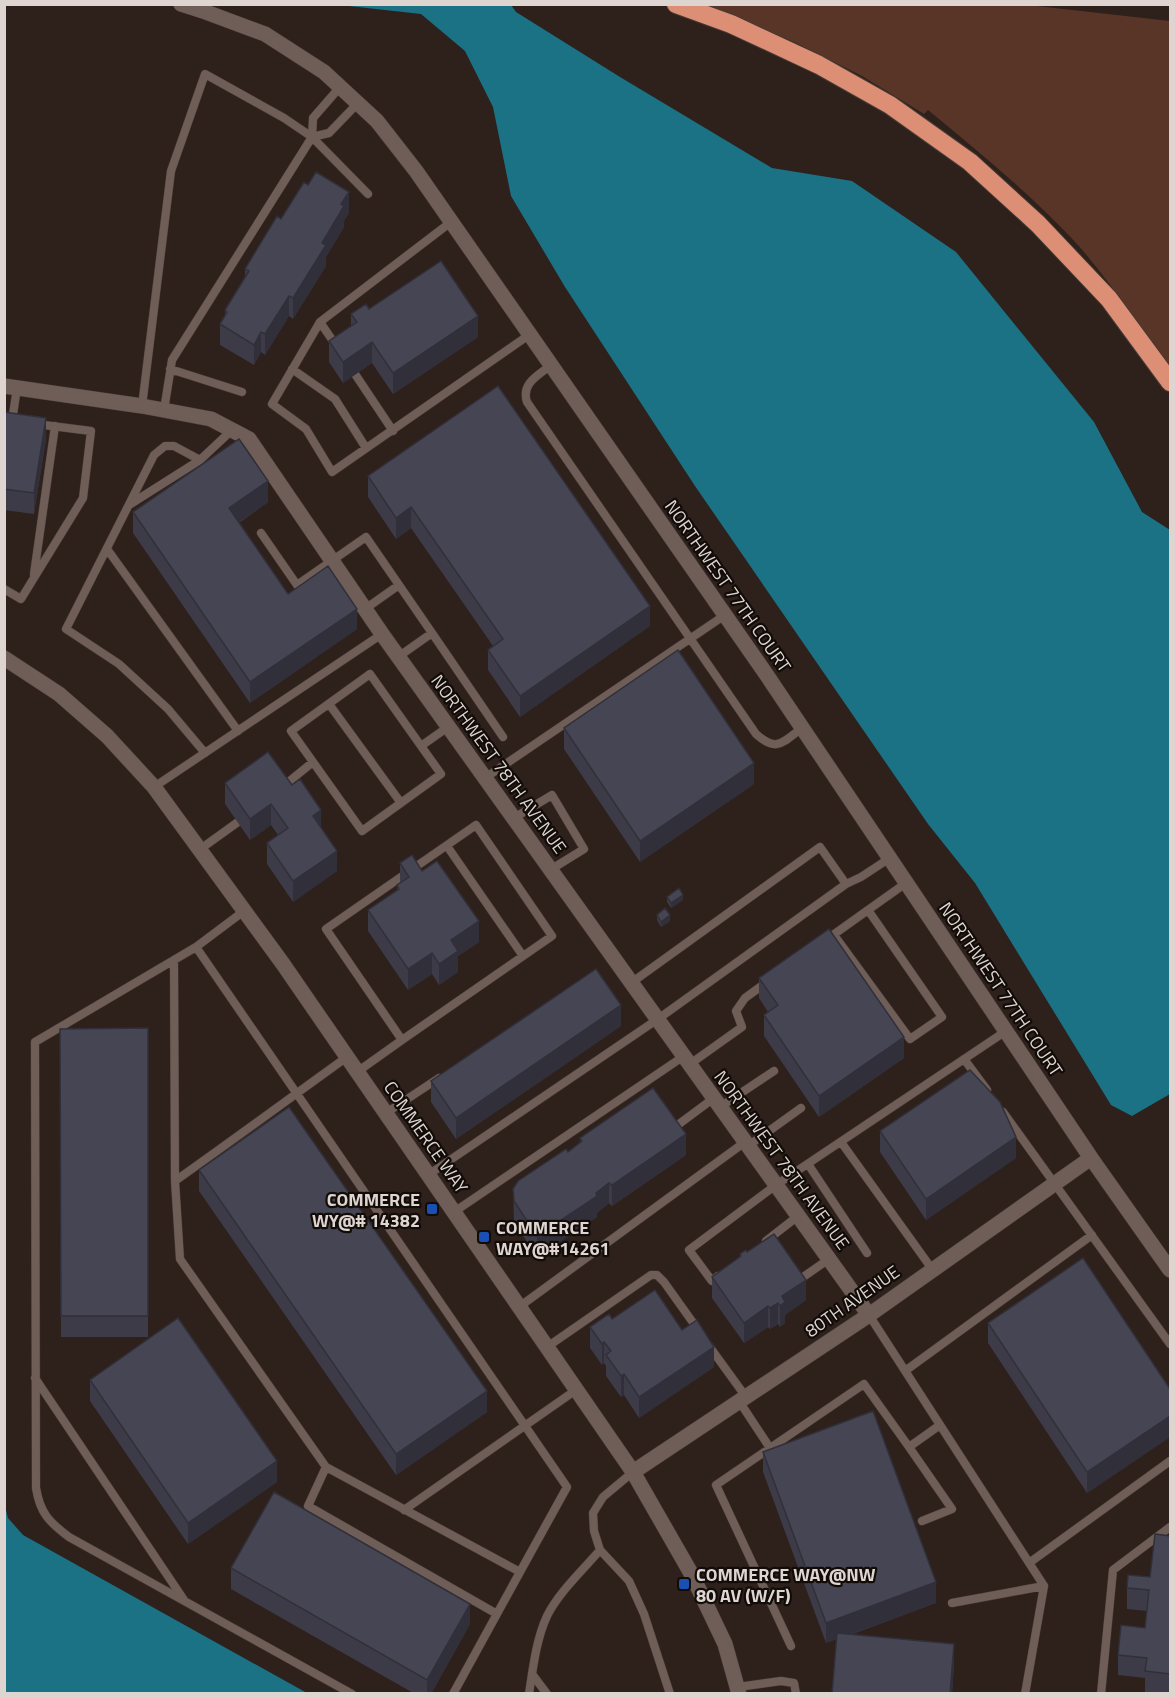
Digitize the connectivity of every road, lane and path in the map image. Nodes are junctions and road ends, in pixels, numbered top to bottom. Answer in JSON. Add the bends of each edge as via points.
{"nodes":[{"id":1,"x":181,"y":4,"type":"edge"},
{"id":2,"x":676,"y":4,"type":"edge"},
{"id":3,"x":340,"y":87,"type":"junction"},
{"id":4,"x":358,"y":103,"type":"junction"},
{"id":5,"x":312,"y":137,"type":"junction"},
{"id":6,"x":368,"y":194,"type":"dead end"},
{"id":7,"x":452,"y":222,"type":"junction"},
{"id":8,"x":320,"y":322,"type":"junction"},
{"id":9,"x":529,"y":335,"type":"junction"},
{"id":10,"x":341,"y":353,"type":"edge"},
{"id":11,"x":550,"y":366,"type":"junction"},
{"id":12,"x":170,"y":369,"type":"junction"},
{"id":13,"x":292,"y":369,"type":"junction"},
{"id":14,"x":355,"y":374,"type":"dead end"},
{"id":15,"x":1170,"y":382,"type":"edge"},
{"id":16,"x":11,"y":387,"type":"edge"},
{"id":17,"x":242,"y":392,"type":"dead end"},
{"id":18,"x":142,"y":406,"type":"junction"},
{"id":19,"x":164,"y":410,"type":"junction"},
{"id":20,"x":8,"y":420,"type":"edge"},
{"id":21,"x":55,"y":426,"type":"junction"},
{"id":22,"x":232,"y":430,"type":"junction"},
{"id":23,"x":393,"y":430,"type":"junction"},
{"id":24,"x":366,"y":448,"type":"junction"},
{"id":25,"x":200,"y":460,"type":"junction"},
{"id":26,"x":129,"y":505,"type":"junction"},
{"id":27,"x":261,"y":533,"type":"dead end"},
{"id":28,"x":107,"y":549,"type":"junction"},
{"id":29,"x":332,"y":561,"type":"junction"},
{"id":30,"x":34,"y":579,"type":"junction"},
{"id":31,"x":399,"y":585,"type":"junction"},
{"id":32,"x":4,"y":589,"type":"edge"},
{"id":33,"x":365,"y":609,"type":"junction"},
{"id":34,"x":725,"y":615,"type":"junction"},
{"id":35,"x":432,"y":633,"type":"junction"},
{"id":36,"x":382,"y":634,"type":"junction"},
{"id":37,"x":690,"y":639,"type":"junction"},
{"id":38,"x":398,"y":657,"type":"junction"},
{"id":39,"x":4,"y":658,"type":"edge"},
{"id":40,"x":329,"y":704,"type":"junction"},
{"id":41,"x":448,"y":727,"type":"junction"},
{"id":42,"x":802,"y":728,"type":"junction"},
{"id":43,"x":238,"y":731,"type":"junction"},
{"id":44,"x":503,"y":737,"type":"dead end"},
{"id":45,"x":421,"y":746,"type":"junction"},
{"id":46,"x":205,"y":753,"type":"junction"},
{"id":47,"x":313,"y":762,"type":"junction"},
{"id":48,"x":485,"y":778,"type":"junction"},
{"id":49,"x":154,"y":787,"type":"junction"},
{"id":50,"x":280,"y":789,"type":"edge"},
{"id":51,"x":401,"y":803,"type":"junction"},
{"id":52,"x":514,"y":818,"type":"junction"},
{"id":53,"x":238,"y":822,"type":"dead end"},
{"id":54,"x":447,"y":846,"type":"junction"},
{"id":55,"x":200,"y":850,"type":"junction"},
{"id":56,"x":890,"y":858,"type":"junction"},
{"id":57,"x":550,"y":870,"type":"junction"},
{"id":58,"x":906,"y":883,"type":"junction"},
{"id":59,"x":846,"y":884,"type":"junction"},
{"id":60,"x":868,"y":910,"type":"junction"},
{"id":61,"x":244,"y":911,"type":"junction"},
{"id":62,"x":834,"y":935,"type":"junction"},
{"id":63,"x":196,"y":947,"type":"junction"},
{"id":64,"x":816,"y":947,"type":"edge"},
{"id":65,"x":523,"y":956,"type":"junction"},
{"id":66,"x":174,"y":960,"type":"junction"},
{"id":67,"x":772,"y":979,"type":"edge"},
{"id":68,"x":631,"y":983,"type":"junction"},
{"id":69,"x":658,"y":1019,"type":"junction"},
{"id":70,"x":1006,"y":1031,"type":"junction"},
{"id":71,"x":402,"y":1040,"type":"junction"},
{"id":72,"x":347,"y":1057,"type":"junction"},
{"id":73,"x":964,"y":1059,"type":"junction"},
{"id":74,"x":687,"y":1060,"type":"junction"},
{"id":75,"x":774,"y":1071,"type":"dead end"},
{"id":76,"x":357,"y":1072,"type":"junction"},
{"id":77,"x":444,"y":1075,"type":"edge"},
{"id":78,"x":296,"y":1094,"type":"junction"},
{"id":79,"x":992,"y":1097,"type":"edge"},
{"id":80,"x":717,"y":1102,"type":"junction"},
{"id":81,"x":999,"y":1106,"type":"edge"},
{"id":82,"x":801,"y":1108,"type":"dead end"},
{"id":83,"x":386,"y":1113,"type":"junction"},
{"id":84,"x":679,"y":1124,"type":"edge"},
{"id":85,"x":841,"y":1142,"type":"junction"},
{"id":86,"x":746,"y":1144,"type":"junction"},
{"id":87,"x":1091,"y":1158,"type":"junction"},
{"id":88,"x":808,"y":1164,"type":"junction"},
{"id":89,"x":428,"y":1175,"type":"junction"},
{"id":90,"x":175,"y":1181,"type":"junction"},
{"id":91,"x":1054,"y":1183,"type":"junction"},
{"id":92,"x":776,"y":1185,"type":"junction"},
{"id":93,"x":454,"y":1212,"type":"junction"},
{"id":94,"x":798,"y":1216,"type":"junction"},
{"id":95,"x":1092,"y":1235,"type":"junction"},
{"id":96,"x":760,"y":1245,"type":"edge"},
{"id":97,"x":867,"y":1253,"type":"dead end"},
{"id":98,"x":829,"y":1259,"type":"junction"},
{"id":99,"x":932,"y":1269,"type":"junction"},
{"id":100,"x":1170,"y":1270,"type":"edge"},
{"id":101,"x":722,"y":1274,"type":"edge"},
{"id":102,"x":794,"y":1283,"type":"edge"},
{"id":103,"x":519,"y":1307,"type":"junction"},
{"id":104,"x":869,"y":1314,"type":"junction"},
{"id":105,"x":1170,"y":1344,"type":"edge"},
{"id":106,"x":547,"y":1347,"type":"junction"},
{"id":107,"x":905,"y":1371,"type":"junction"},
{"id":108,"x":35,"y":1378,"type":"junction"},
{"id":109,"x":576,"y":1390,"type":"junction"},
{"id":110,"x":742,"y":1399,"type":"junction"},
{"id":111,"x":940,"y":1425,"type":"junction"},
{"id":112,"x":524,"y":1426,"type":"junction"},
{"id":113,"x":909,"y":1447,"type":"junction"},
{"id":114,"x":770,"y":1448,"type":"junction"},
{"id":115,"x":1170,"y":1461,"type":"edge"},
{"id":116,"x":326,"y":1467,"type":"junction"},
{"id":117,"x":633,"y":1472,"type":"junction"},
{"id":118,"x":404,"y":1510,"type":"junction"},
{"id":119,"x":922,"y":1521,"type":"dead end"},
{"id":120,"x":1170,"y":1527,"type":"edge"},
{"id":121,"x":600,"y":1550,"type":"junction"},
{"id":122,"x":1029,"y":1563,"type":"junction"},
{"id":123,"x":520,"y":1572,"type":"junction"},
{"id":124,"x":1044,"y":1586,"type":"junction"},
{"id":125,"x":184,"y":1601,"type":"junction"},
{"id":126,"x":952,"y":1603,"type":"dead end"},
{"id":127,"x":497,"y":1614,"type":"junction"},
{"id":128,"x":791,"y":1646,"type":"dead end"},
{"id":129,"x":532,"y":1674,"type":"junction"},
{"id":130,"x":739,"y":1690,"type":"edge"},
{"id":131,"x":352,"y":1694,"type":"edge"},
{"id":132,"x":453,"y":1694,"type":"edge"},
{"id":133,"x":529,"y":1694,"type":"edge"},
{"id":134,"x":547,"y":1694,"type":"edge"},
{"id":135,"x":670,"y":1694,"type":"edge"},
{"id":136,"x":796,"y":1694,"type":"edge"},
{"id":137,"x":1025,"y":1694,"type":"edge"},
{"id":138,"x":1101,"y":1694,"type":"edge"}],
"edges":[{"from":1,"to":3,"type":"street","name":"NORTHWEST 77TH COURT","via":[[265,34],[324,72]]},
{"from":2,"to":15,"type":"highway","via":[[731,24],[819,65],[890,105],[970,162],[1038,224],[1109,299]]},
{"from":3,"to":4,"type":"street","name":"NORTHWEST 77TH COURT"},
{"from":3,"to":5,"type":"lane","via":[[313,118]]},
{"from":4,"to":5,"type":"lane","via":[[329,132]]},
{"from":4,"to":7,"type":"street","name":"NORTHWEST 77TH COURT","via":[[416,171]]},
{"from":5,"to":6,"type":"lane"},
{"from":5,"to":12,"type":"lane"},
{"from":5,"to":18,"type":"lane","via":[[205,74],[171,171]]},
{"from":7,"to":8,"type":"lane"},
{"from":7,"to":9,"type":"street","name":"NORTHWEST 77TH COURT"},
{"from":8,"to":10,"type":"lane"},
{"from":8,"to":13,"type":"lane"},
{"from":9,"to":11,"type":"street","name":"NORTHWEST 77TH COURT"},
{"from":9,"to":23,"type":"lane"},
{"from":11,"to":34,"type":"street","name":"NORTHWEST 77TH COURT"},
{"from":11,"to":37,"type":"lane","via":[[528,384],[527,402]]},
{"from":12,"to":17,"type":"lane"},
{"from":12,"to":19,"type":"lane"},
{"from":13,"to":24,"type":"lane","via":[[335,399]]},
{"from":13,"to":24,"type":"lane","via":[[272,404],[306,429],[332,472]]},
{"from":14,"to":23,"type":"lane"},
{"from":16,"to":18,"type":"street","name":"NORTHWEST 78TH AVENUE"},
{"from":16,"to":20,"type":"lane"},
{"from":18,"to":19,"type":"street","name":"NORTHWEST 78TH AVENUE"},
{"from":19,"to":22,"type":"street","name":"NORTHWEST 78TH AVENUE","via":[[211,419]]},
{"from":20,"to":21,"type":"lane"},
{"from":21,"to":30,"type":"lane"},
{"from":21,"to":30,"type":"lane","via":[[91,431],[83,498]]},
{"from":22,"to":25,"type":"lane"},
{"from":22,"to":29,"type":"street","name":"NORTHWEST 78TH AVENUE","via":[[249,439]]},
{"from":23,"to":24,"type":"lane"},
{"from":25,"to":26,"type":"lane"},
{"from":25,"to":26,"type":"lane","via":[[174,446],[165,446],[154,455]]},
{"from":26,"to":28,"type":"lane"},
{"from":27,"to":29,"type":"lane","via":[[297,585]]},
{"from":28,"to":43,"type":"lane"},
{"from":28,"to":46,"type":"lane","via":[[66,629],[119,664],[168,709]]},
{"from":29,"to":31,"type":"lane","via":[[366,537]]},
{"from":29,"to":33,"type":"street","name":"NORTHWEST 78TH AVENUE"},
{"from":30,"to":32,"type":"lane","via":[[21,599]]},
{"from":31,"to":33,"type":"lane"},
{"from":31,"to":35,"type":"lane"},
{"from":33,"to":36,"type":"street","name":"NORTHWEST 78TH AVENUE"},
{"from":34,"to":37,"type":"lane"},
{"from":34,"to":42,"type":"street","name":"NORTHWEST 77TH COURT"},
{"from":35,"to":38,"type":"lane"},
{"from":35,"to":44,"type":"lane"},
{"from":36,"to":38,"type":"street","name":"NORTHWEST 78TH AVENUE"},
{"from":36,"to":43,"type":"lane"},
{"from":37,"to":42,"type":"lane","via":[[763,740],[780,744]]},
{"from":37,"to":48,"type":"lane"},
{"from":38,"to":41,"type":"street","name":"NORTHWEST 78TH AVENUE"},
{"from":39,"to":49,"type":"street","name":"COMMERCE WAY","via":[[59,694],[107,736]]},
{"from":40,"to":45,"type":"lane","via":[[370,674]]},
{"from":40,"to":47,"type":"lane","via":[[291,731]]},
{"from":40,"to":51,"type":"lane"},
{"from":41,"to":45,"type":"lane"},
{"from":41,"to":48,"type":"street","name":"NORTHWEST 78TH AVENUE"},
{"from":42,"to":56,"type":"street","name":"NORTHWEST 77TH COURT"},
{"from":43,"to":46,"type":"lane"},
{"from":45,"to":51,"type":"lane","via":[[441,774]]},
{"from":46,"to":49,"type":"lane"},
{"from":47,"to":50,"type":"lane"},
{"from":47,"to":51,"type":"lane","via":[[362,831]]},
{"from":48,"to":52,"type":"street","name":"NORTHWEST 78TH AVENUE"},
{"from":49,"to":55,"type":"street","name":"COMMERCE WAY"},
{"from":52,"to":57,"type":"street","name":"NORTHWEST 78TH AVENUE"},
{"from":52,"to":57,"type":"lane","via":[[552,795],[585,849]]},
{"from":53,"to":55,"type":"lane"},
{"from":54,"to":65,"type":"lane"},
{"from":54,"to":65,"type":"lane","via":[[476,825],[552,936]]},
{"from":54,"to":71,"type":"lane","via":[[326,930]]},
{"from":55,"to":61,"type":"street","name":"COMMERCE WAY"},
{"from":56,"to":58,"type":"street","name":"NORTHWEST 77TH COURT"},
{"from":56,"to":59,"type":"lane"},
{"from":57,"to":68,"type":"street","name":"NORTHWEST 78TH AVENUE"},
{"from":58,"to":60,"type":"lane"},
{"from":58,"to":70,"type":"street","name":"NORTHWEST 77TH COURT"},
{"from":59,"to":68,"type":"lane","via":[[820,847]]},
{"from":59,"to":69,"type":"lane"},
{"from":60,"to":62,"type":"lane"},
{"from":60,"to":62,"type":"lane","via":[[942,1017],[910,1039]]},
{"from":61,"to":63,"type":"lane"},
{"from":61,"to":72,"type":"street","name":"COMMERCE WAY"},
{"from":62,"to":64,"type":"lane"},
{"from":63,"to":66,"type":"lane"},
{"from":63,"to":78,"type":"lane"},
{"from":65,"to":71,"type":"lane"},
{"from":66,"to":90,"type":"lane"},
{"from":66,"to":108,"type":"lane","via":[[35,1041]]},
{"from":67,"to":74,"type":"lane","via":[[745,998],[736,1011],[742,1027]]},
{"from":68,"to":69,"type":"street","name":"NORTHWEST 78TH AVENUE"},
{"from":69,"to":74,"type":"street","name":"NORTHWEST 78TH AVENUE"},
{"from":69,"to":89,"type":"lane"},
{"from":70,"to":73,"type":"lane"},
{"from":70,"to":87,"type":"street","name":"NORTHWEST 77TH COURT"},
{"from":71,"to":76,"type":"lane"},
{"from":72,"to":76,"type":"street","name":"COMMERCE WAY"},
{"from":72,"to":78,"type":"lane"},
{"from":73,"to":79,"type":"lane"},
{"from":73,"to":85,"type":"lane"},
{"from":74,"to":80,"type":"street","name":"NORTHWEST 78TH AVENUE"},
{"from":74,"to":93,"type":"lane"},
{"from":75,"to":80,"type":"lane"},
{"from":76,"to":83,"type":"street","name":"COMMERCE WAY"},
{"from":77,"to":83,"type":"lane"},
{"from":78,"to":90,"type":"lane"},
{"from":78,"to":112,"type":"lane"},
{"from":80,"to":84,"type":"lane"},
{"from":80,"to":86,"type":"street","name":"NORTHWEST 78TH AVENUE"},
{"from":81,"to":91,"type":"lane"},
{"from":82,"to":86,"type":"lane"},
{"from":83,"to":89,"type":"street","name":"COMMERCE WAY"},
{"from":85,"to":88,"type":"lane"},
{"from":85,"to":99,"type":"lane"},
{"from":86,"to":92,"type":"street","name":"NORTHWEST 78TH AVENUE"},
{"from":86,"to":103,"type":"lane"},
{"from":87,"to":91,"type":"street","name":"80TH AVENUE"},
{"from":87,"to":100,"type":"street","name":"NORTHWEST 77TH COURT"},
{"from":88,"to":92,"type":"lane"},
{"from":88,"to":97,"type":"lane"},
{"from":89,"to":93,"type":"street","name":"COMMERCE WAY"},
{"from":90,"to":116,"type":"lane","via":[[180,1259]]},
{"from":91,"to":95,"type":"lane"},
{"from":91,"to":99,"type":"street","name":"80TH AVENUE"},
{"from":92,"to":94,"type":"street","name":"NORTHWEST 78TH AVENUE"},
{"from":92,"to":101,"type":"lane","via":[[689,1250],[712,1281]]},
{"from":93,"to":103,"type":"street","name":"COMMERCE WAY"},
{"from":94,"to":96,"type":"lane"},
{"from":94,"to":98,"type":"street","name":"NORTHWEST 78TH AVENUE"},
{"from":95,"to":105,"type":"lane"},
{"from":95,"to":107,"type":"lane"},
{"from":98,"to":102,"type":"lane"},
{"from":98,"to":104,"type":"street","name":"NORTHWEST 78TH AVENUE"},
{"from":99,"to":104,"type":"street","name":"80TH AVENUE"},
{"from":103,"to":106,"type":"street","name":"COMMERCE WAY"},
{"from":104,"to":107,"type":"lane"},
{"from":104,"to":110,"type":"street","name":"80TH AVENUE"},
{"from":106,"to":109,"type":"street","name":"COMMERCE WAY"},
{"from":106,"to":110,"type":"lane","via":[[644,1279],[657,1275]]},
{"from":107,"to":111,"type":"lane"},
{"from":108,"to":125,"type":"lane"},
{"from":108,"to":125,"type":"lane","via":[[36,1488],[45,1517],[69,1537]]},
{"from":109,"to":112,"type":"lane"},
{"from":109,"to":117,"type":"street","name":"COMMERCE WAY"},
{"from":110,"to":114,"type":"lane"},
{"from":110,"to":117,"type":"street","name":"80TH AVENUE"},
{"from":111,"to":113,"type":"lane"},
{"from":111,"to":122,"type":"lane"},
{"from":112,"to":118,"type":"lane"},
{"from":112,"to":123,"type":"lane","via":[[567,1487]]},
{"from":113,"to":114,"type":"lane","via":[[864,1384]]},
{"from":113,"to":119,"type":"lane","via":[[952,1509]]},
{"from":114,"to":128,"type":"lane","via":[[716,1485]]},
{"from":115,"to":122,"type":"lane"},
{"from":116,"to":118,"type":"lane"},
{"from":116,"to":127,"type":"lane","via":[[308,1506]]},
{"from":117,"to":121,"type":"lane","via":[[603,1497],[593,1513]]},
{"from":117,"to":130,"type":"street","name":"COMMERCE WAY","via":[[692,1575],[724,1644]]},
{"from":118,"to":123,"type":"lane"},
{"from":120,"to":138,"type":"lane","via":[[1113,1570]]},
{"from":121,"to":129,"type":"lane","via":[[548,1615]]},
{"from":121,"to":135,"type":"lane","via":[[629,1581]]},
{"from":122,"to":124,"type":"lane"},
{"from":123,"to":127,"type":"lane"},
{"from":124,"to":126,"type":"lane"},
{"from":124,"to":137,"type":"lane"},
{"from":125,"to":131,"type":"lane"},
{"from":127,"to":132,"type":"lane"},
{"from":129,"to":133,"type":"lane"},
{"from":129,"to":134,"type":"lane"},
{"from":130,"to":136,"type":"lane","via":[[781,1681],[794,1683]]}]}
